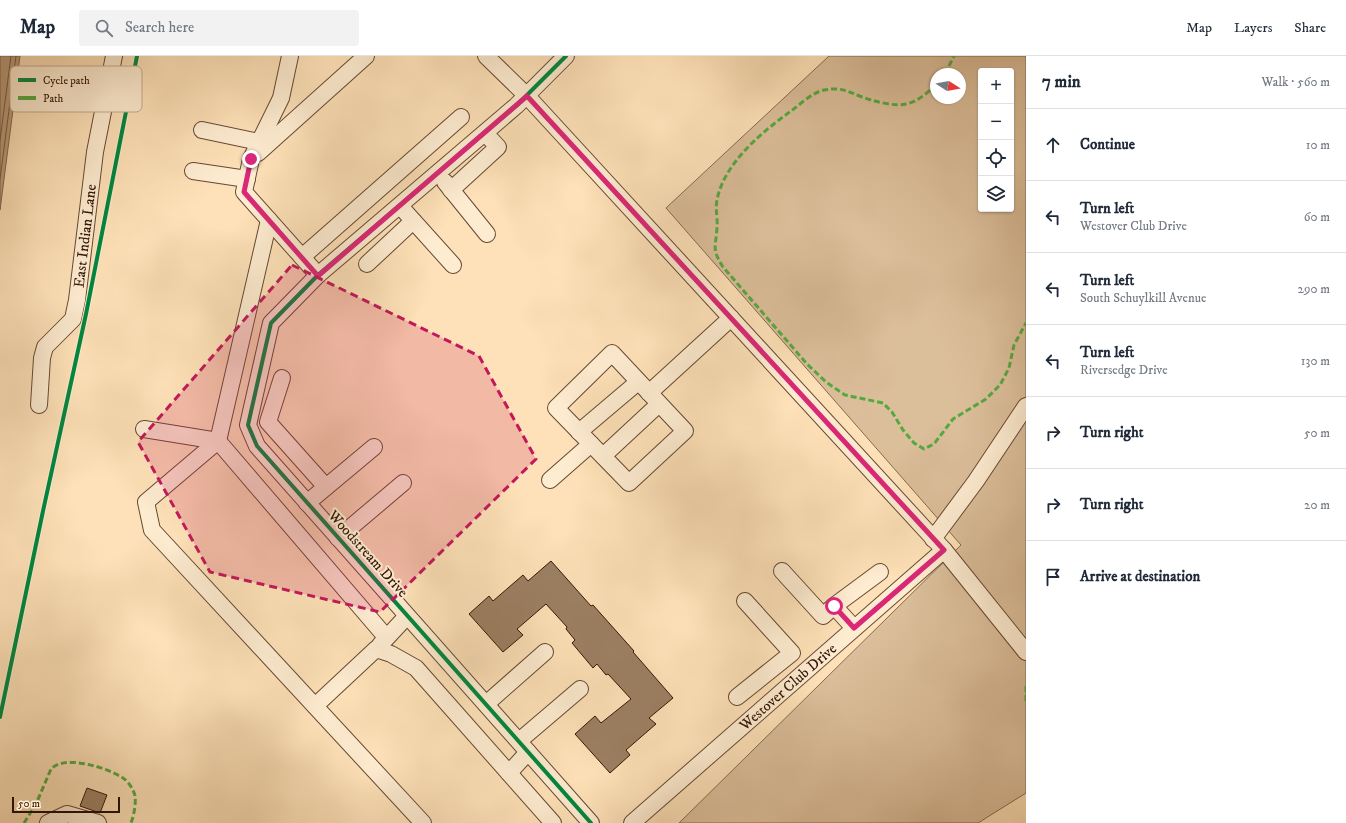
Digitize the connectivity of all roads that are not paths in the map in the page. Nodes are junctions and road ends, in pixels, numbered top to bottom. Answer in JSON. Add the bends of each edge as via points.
{"nodes":[{"id":1,"x":114,"y":56,"type":"edge"},
{"id":2,"x":290,"y":56,"type":"edge"},
{"id":3,"x":366,"y":56,"type":"edge"},
{"id":4,"x":486,"y":56,"type":"edge"},
{"id":5,"x":566,"y":56,"type":"edge"},
{"id":6,"x":112,"y":66,"type":"edge"},
{"id":7,"x":527,"y":96,"type":"junction"},
{"id":8,"x":103,"y":112,"type":"edge"},
{"id":9,"x":461,"y":117,"type":"dead end"},
{"id":10,"x":202,"y":130,"type":"dead end"},
{"id":11,"x":485,"y":133,"type":"junction"},
{"id":12,"x":259,"y":142,"type":"junction"},
{"id":13,"x":251,"y":159,"type":"junction"},
{"id":14,"x":193,"y":171,"type":"dead end"},
{"id":15,"x":438,"y":173,"type":"junction"},
{"id":16,"x":247,"y":179,"type":"junction"},
{"id":17,"x":451,"y":190,"type":"junction"},
{"id":18,"x":400,"y":206,"type":"junction"},
{"id":19,"x":269,"y":220,"type":"junction"},
{"id":20,"x":413,"y":221,"type":"junction"},
{"id":21,"x":487,"y":234,"type":"dead end"},
{"id":22,"x":302,"y":257,"type":"junction"},
{"id":23,"x":366,"y":264,"type":"dead end"},
{"id":24,"x":453,"y":264,"type":"dead end"},
{"id":25,"x":318,"y":276,"type":"junction"},
{"id":26,"x":731,"y":318,"type":"junction"},
{"id":27,"x":282,"y":378,"type":"dead end"},
{"id":28,"x":649,"y":393,"type":"junction"},
{"id":29,"x":39,"y":405,"type":"dead end"},
{"id":30,"x":1026,"y":406,"type":"edge"},
{"id":31,"x":144,"y":429,"type":"dead end"},
{"id":32,"x":580,"y":432,"type":"junction"},
{"id":33,"x":218,"y":441,"type":"junction"},
{"id":34,"x":591,"y":444,"type":"junction"},
{"id":35,"x":374,"y":447,"type":"dead end"},
{"id":36,"x":603,"y":456,"type":"junction"},
{"id":37,"x":550,"y":480,"type":"dead end"},
{"id":38,"x":403,"y":483,"type":"dead end"},
{"id":39,"x":326,"y":487,"type":"junction"},
{"id":40,"x":307,"y":503,"type":"junction"},
{"id":41,"x":338,"y":538,"type":"junction"},
{"id":42,"x":939,"y":544,"type":"junction"},
{"id":43,"x":782,"y":571,"type":"dead end"},
{"id":44,"x":880,"y":572,"type":"dead end"},
{"id":45,"x":745,"y":601,"type":"dead end"},
{"id":46,"x":834,"y":606,"type":"junction"},
{"id":47,"x":407,"y":616,"type":"junction"},
{"id":48,"x":854,"y":628,"type":"junction"},
{"id":49,"x":381,"y":643,"type":"junction"},
{"id":50,"x":545,"y":652,"type":"dead end"},
{"id":51,"x":1026,"y":652,"type":"edge"},
{"id":52,"x":783,"y":661,"type":"junction"},
{"id":53,"x":798,"y":677,"type":"junction"},
{"id":54,"x":580,"y":689,"type":"dead end"},
{"id":55,"x":737,"y":697,"type":"dead end"},
{"id":56,"x":486,"y":704,"type":"junction"},
{"id":57,"x":315,"y":706,"type":"junction"},
{"id":58,"x":523,"y":747,"type":"junction"},
{"id":59,"x":509,"y":773,"type":"junction"},
{"id":60,"x":48,"y":823,"type":"edge"},
{"id":61,"x":98,"y":823,"type":"edge"},
{"id":62,"x":423,"y":823,"type":"edge"},
{"id":63,"x":553,"y":823,"type":"edge"},
{"id":64,"x":591,"y":823,"type":"edge"},
{"id":65,"x":632,"y":823,"type":"edge"}],
"edges":[{"from":1,"to":6,"type":"street","name":"East Indian Lane"},
{"from":2,"to":12,"type":"street","via":[[281,98]]},
{"from":3,"to":13,"type":"street"},
{"from":4,"to":7,"type":"street"},
{"from":5,"to":7,"type":"street","name":"Woodstream Drive"},
{"from":7,"to":11,"type":"street","name":"Woodstream Drive"},
{"from":7,"to":26,"type":"street"},
{"from":8,"to":29,"type":"street","name":"East Indian Lane","via":[[95,152],[73,320],[46,347],[42,358]]},
{"from":9,"to":22,"type":"street"},
{"from":10,"to":12,"type":"street"},
{"from":11,"to":15,"type":"street","name":"Woodstream Drive"},
{"from":11,"to":17,"type":"street","via":[[498,147]]},
{"from":12,"to":13,"type":"street"},
{"from":13,"to":16,"type":"street"},
{"from":14,"to":16,"type":"street"},
{"from":15,"to":17,"type":"street"},
{"from":15,"to":18,"type":"street","name":"Woodstream Drive"},
{"from":16,"to":19,"type":"street","via":[[244,192]]},
{"from":17,"to":21,"type":"street"},
{"from":18,"to":20,"type":"street"},
{"from":18,"to":25,"type":"street","name":"Woodstream Drive"},
{"from":19,"to":22,"type":"street"},
{"from":19,"to":33,"type":"street"},
{"from":20,"to":23,"type":"street"},
{"from":20,"to":24,"type":"street"},
{"from":22,"to":25,"type":"street"},
{"from":25,"to":40,"type":"street","name":"Woodstream Drive","via":[[271,323],[248,425],[257,446]]},
{"from":26,"to":28,"type":"street"},
{"from":26,"to":42,"type":"street"},
{"from":27,"to":39,"type":"street","via":[[268,422]]},
{"from":28,"to":32,"type":"street"},
{"from":28,"to":32,"type":"street","via":[[612,353],[556,408]]},
{"from":28,"to":36,"type":"street"},
{"from":28,"to":36,"type":"street","via":[[685,431],[629,483]]},
{"from":30,"to":42,"type":"street","name":"Westover Club Drive","via":[[976,481]]},
{"from":31,"to":33,"type":"street"},
{"from":32,"to":34,"type":"street"},
{"from":33,"to":49,"type":"street"},
{"from":33,"to":57,"type":"street","via":[[146,502],[152,530]]},
{"from":34,"to":36,"type":"street"},
{"from":34,"to":37,"type":"street"},
{"from":35,"to":39,"type":"street"},
{"from":38,"to":41,"type":"street"},
{"from":39,"to":40,"type":"street"},
{"from":40,"to":41,"type":"street","name":"Woodstream Drive"},
{"from":41,"to":47,"type":"street","name":"Woodstream Drive"},
{"from":42,"to":48,"type":"street","name":"Westover Club Drive"},
{"from":42,"to":51,"type":"street"},
{"from":43,"to":46,"type":"street","via":[[823,616]]},
{"from":44,"to":46,"type":"street"},
{"from":45,"to":52,"type":"street","via":[[792,653]]},
{"from":46,"to":48,"type":"street"},
{"from":47,"to":49,"type":"street"},
{"from":47,"to":56,"type":"street","name":"Woodstream Drive"},
{"from":48,"to":53,"type":"street","name":"Westover Club Drive"},
{"from":49,"to":57,"type":"street"},
{"from":49,"to":59,"type":"street","via":[[391,654],[416,668]]},
{"from":50,"to":56,"type":"street"},
{"from":52,"to":53,"type":"street"},
{"from":52,"to":55,"type":"street"},
{"from":53,"to":65,"type":"street","name":"Westover Club Drive"},
{"from":54,"to":58,"type":"street"},
{"from":56,"to":58,"type":"street","name":"Woodstream Drive"},
{"from":57,"to":62,"type":"street"},
{"from":58,"to":59,"type":"street"},
{"from":58,"to":64,"type":"street","name":"Woodstream Drive"},
{"from":59,"to":63,"type":"street"},
{"from":60,"to":61,"type":"street","via":[[67,814]]}]}
